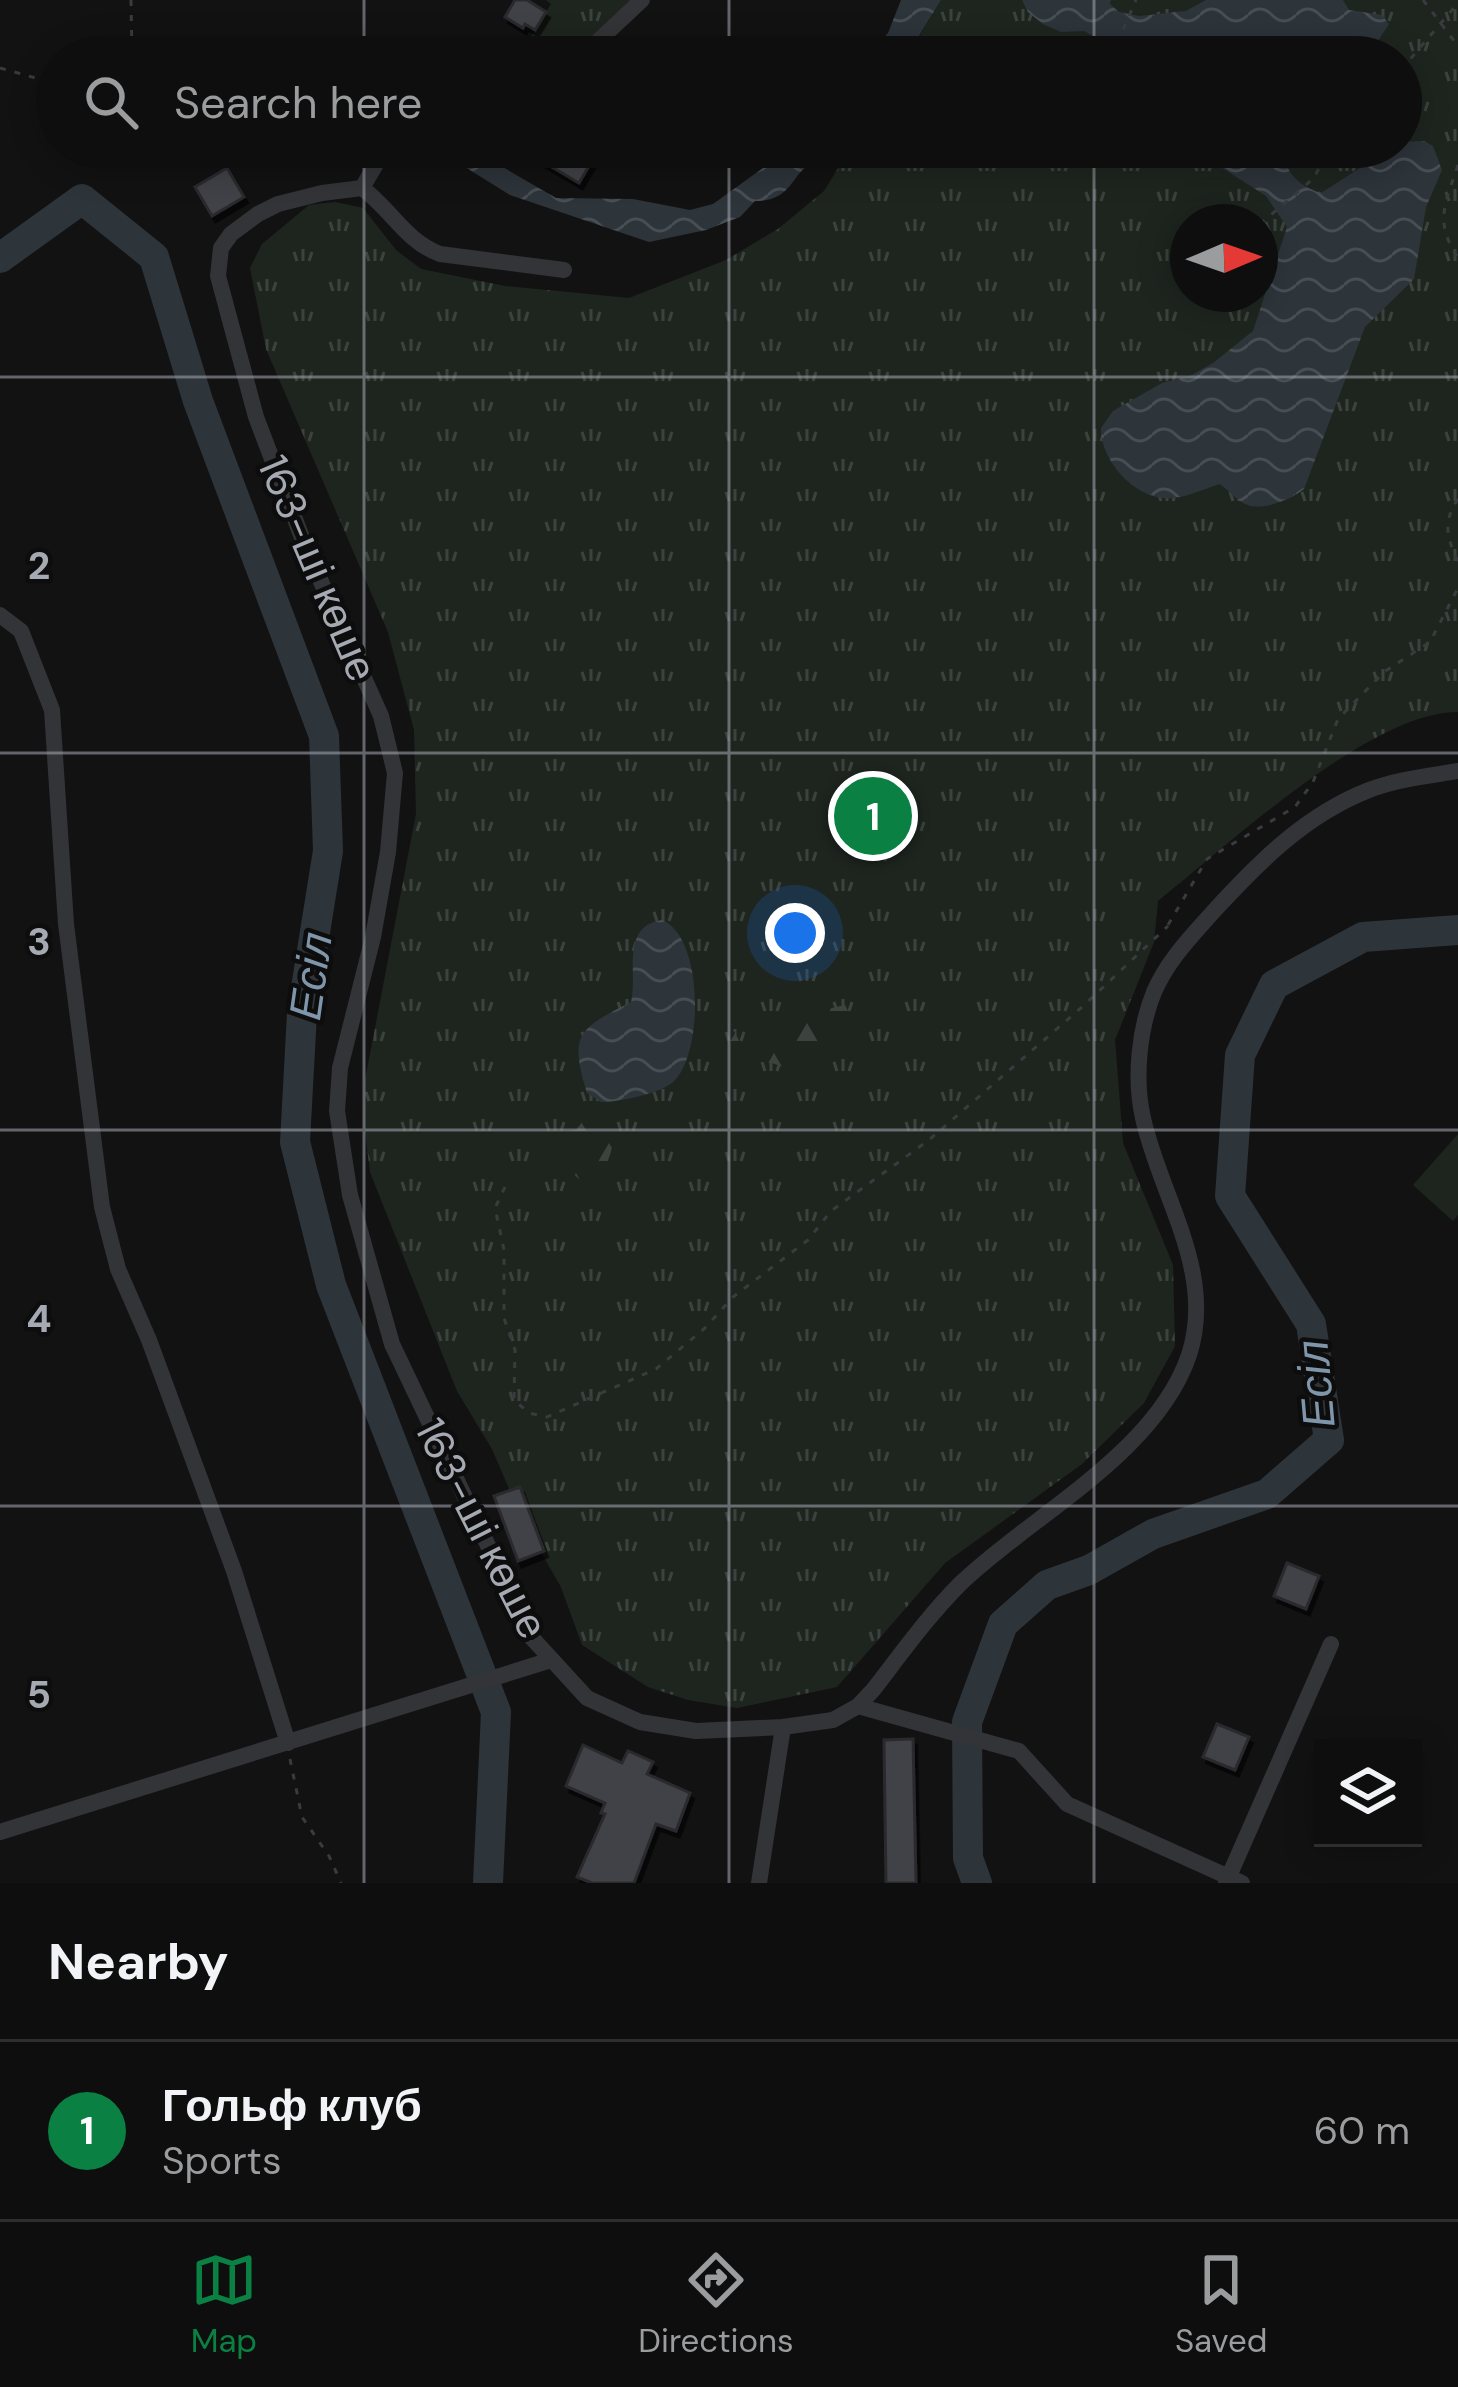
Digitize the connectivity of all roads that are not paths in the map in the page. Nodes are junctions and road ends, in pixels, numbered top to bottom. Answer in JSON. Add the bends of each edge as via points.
{"nodes":[{"id":1,"x":642,"y":0,"type":"edge"},
{"id":2,"x":603,"y":36,"type":"edge"},
{"id":3,"x":374,"y":168,"type":"edge"},
{"id":4,"x":362,"y":188,"type":"junction"},
{"id":5,"x":564,"y":270,"type":"dead end"},
{"id":6,"x":0,"y":615,"type":"edge"},
{"id":7,"x":1458,"y":771,"type":"edge"},
{"id":8,"x":1331,"y":1644,"type":"dead end"},
{"id":9,"x":550,"y":1660,"type":"junction"},
{"id":10,"x":858,"y":1706,"type":"junction"},
{"id":11,"x":783,"y":1727,"type":"junction"},
{"id":12,"x":288,"y":1743,"type":"junction"},
{"id":13,"x":0,"y":1832,"type":"edge"},
{"id":14,"x":1232,"y":1881,"type":"edge"},
{"id":15,"x":759,"y":1883,"type":"edge"}],
"edges":[{"from":1,"to":2,"type":"street"},
{"from":3,"to":4,"type":"street"},
{"from":4,"to":5,"type":"street","via":[[423,248]]},
{"from":4,"to":9,"type":"street","name":"163-ші көше","via":[[258,214],[221,248],[218,276],[272,462],[381,716],[394,773],[373,938],[340,1069],[350,1195],[392,1344],[504,1584]]},
{"from":6,"to":12,"type":"street","via":[[21,631],[52,710],[66,924],[102,1207]]},
{"from":7,"to":10,"type":"street","via":[[1368,790],[1300,827],[1174,955],[1143,1030],[1140,1075],[1142,1114],[1190,1253],[1190,1353],[1154,1417],[959,1586]]},
{"from":8,"to":14,"type":"street"},
{"from":9,"to":11,"type":"street","name":"163-ші көше","via":[[586,1698],[640,1722],[696,1731]]},
{"from":9,"to":12,"type":"street"},
{"from":10,"to":11,"type":"street","name":"163-ші көше","via":[[833,1720]]},
{"from":10,"to":14,"type":"street","via":[[1019,1750],[1067,1804]]},
{"from":11,"to":15,"type":"street"},
{"from":12,"to":13,"type":"street"}]}
